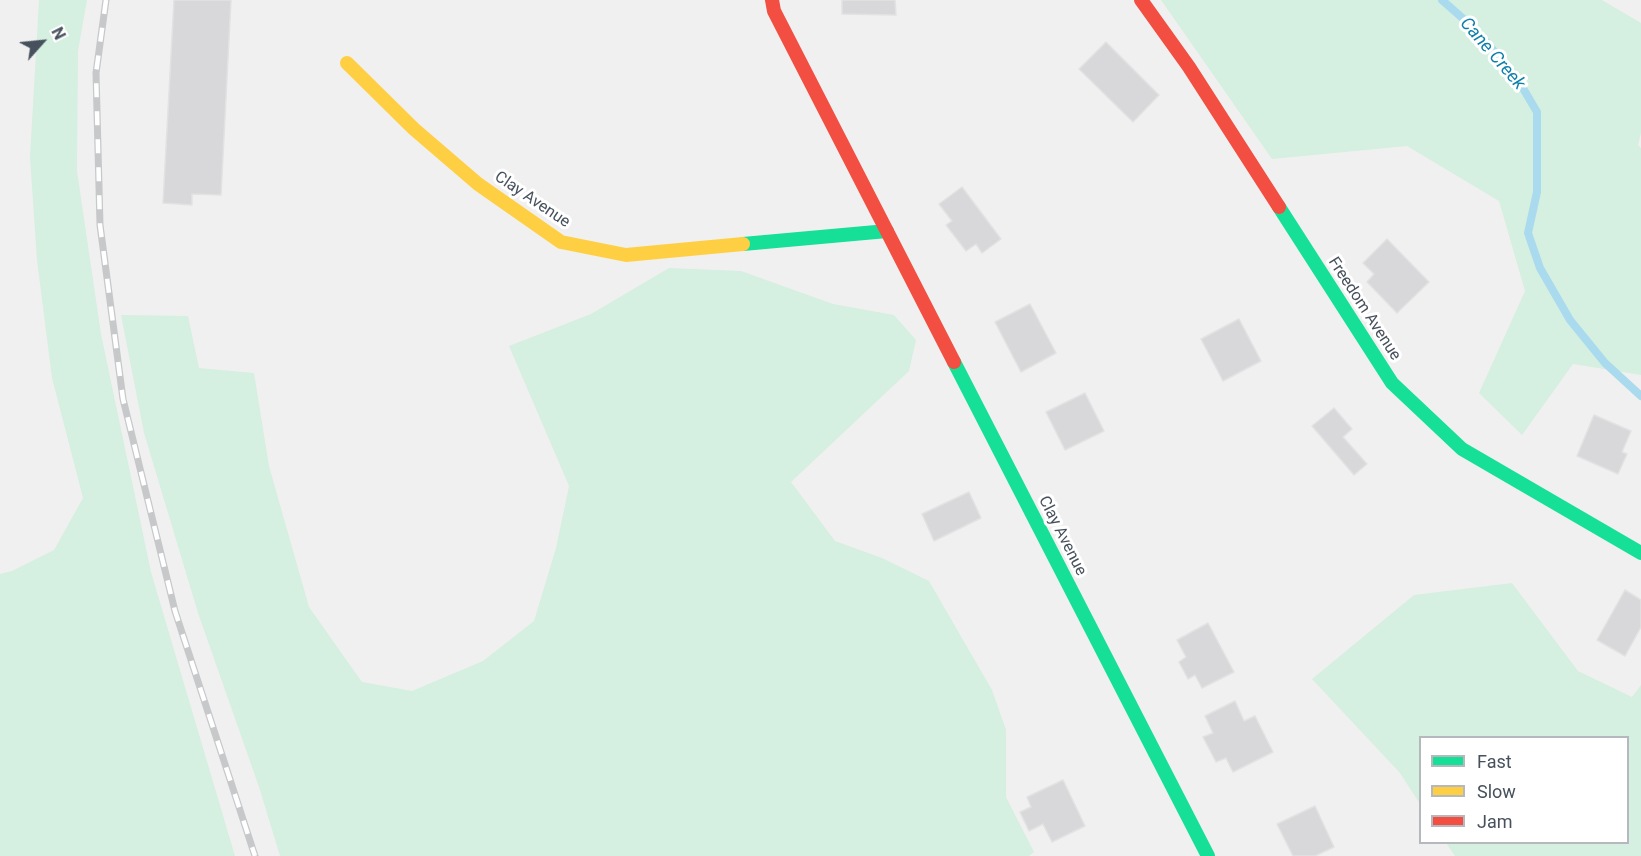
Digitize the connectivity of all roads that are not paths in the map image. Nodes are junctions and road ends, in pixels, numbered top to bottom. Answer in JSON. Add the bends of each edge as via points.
{"nodes":[{"id":1,"x":772,"y":0,"type":"edge"},
{"id":2,"x":1141,"y":0,"type":"edge"},
{"id":3,"x":347,"y":63,"type":"dead end"},
{"id":4,"x":887,"y":231,"type":"junction"},
{"id":5,"x":1641,"y":553,"type":"edge"},
{"id":6,"x":1208,"y":856,"type":"edge"}],
"edges":[{"from":1,"to":4,"type":"street","name":"Clay Avenue"},
{"from":2,"to":5,"type":"street","name":"Freedom Avenue","via":[[1189,67],[1392,383],[1462,449]]},
{"from":3,"to":4,"type":"street","name":"Clay Avenue","via":[[414,129],[478,184],[561,242],[626,255]]},
{"from":4,"to":6,"type":"street","name":"Clay Avenue"}]}
